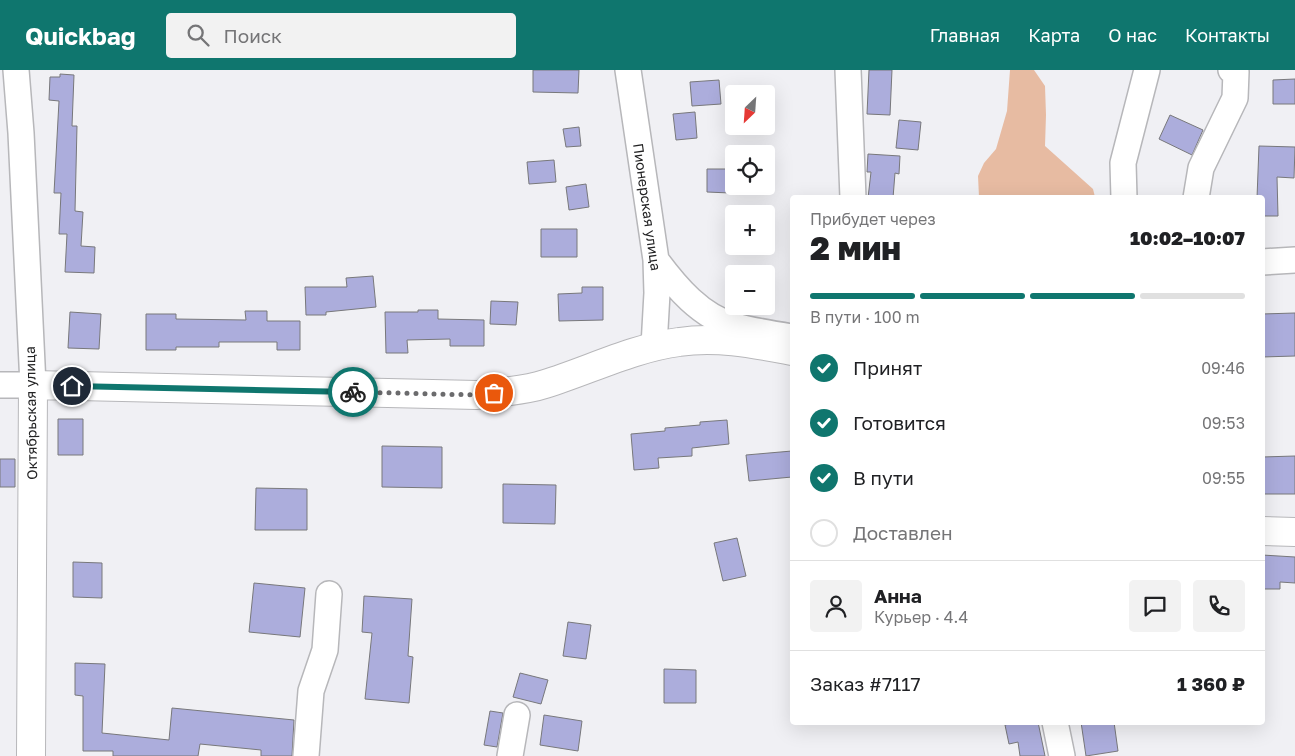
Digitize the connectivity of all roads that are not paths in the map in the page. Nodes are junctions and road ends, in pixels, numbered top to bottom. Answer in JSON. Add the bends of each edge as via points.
{"nodes":[{"id":1,"x":16,"y":70,"type":"edge"},
{"id":2,"x":628,"y":70,"type":"edge"},
{"id":3,"x":848,"y":70,"type":"edge"},
{"id":4,"x":1147,"y":70,"type":"edge"},
{"id":5,"x":1231,"y":70,"type":"edge"},
{"id":6,"x":10,"y":134,"type":"edge"},
{"id":7,"x":853,"y":195,"type":"edge"},
{"id":8,"x":1124,"y":195,"type":"edge"},
{"id":9,"x":1196,"y":195,"type":"edge"},
{"id":10,"x":656,"y":260,"type":"junction"},
{"id":11,"x":1295,"y":260,"type":"edge"},
{"id":12,"x":1265,"y":262,"type":"edge"},
{"id":13,"x":790,"y":337,"type":"edge"},
{"id":14,"x":654,"y":346,"type":"junction"},
{"id":15,"x":790,"y":351,"type":"edge"},
{"id":16,"x":0,"y":385,"type":"edge"},
{"id":17,"x":33,"y":385,"type":"junction"},
{"id":18,"x":1265,"y":531,"type":"edge"},
{"id":19,"x":1295,"y":532,"type":"edge"},
{"id":20,"x":329,"y":594,"type":"dead end"},
{"id":21,"x":517,"y":715,"type":"dead end"},
{"id":22,"x":1055,"y":725,"type":"edge"},
{"id":23,"x":31,"y":756,"type":"edge"},
{"id":24,"x":306,"y":756,"type":"edge"},
{"id":25,"x":510,"y":756,"type":"edge"},
{"id":26,"x":1062,"y":756,"type":"edge"}],
"edges":[{"from":1,"to":6,"type":"street","name":"Октябрьская улица"},
{"from":2,"to":10,"type":"street","name":"Пионерская улица"},
{"from":3,"to":7,"type":"street"},
{"from":4,"to":8,"type":"street","via":[[1123,162]]},
{"from":5,"to":9,"type":"street","via":[[1236,72],[1235,98],[1201,168]]},
{"from":6,"to":17,"type":"street","name":"Октябрьская улица"},
{"from":10,"to":13,"type":"street","via":[[670,279],[712,317],[733,326]]},
{"from":10,"to":14,"type":"street","name":"Пионерская улица"},
{"from":11,"to":12,"type":"street"},
{"from":14,"to":15,"type":"main road","via":[[705,339]]},
{"from":14,"to":17,"type":"main road","via":[[543,385],[477,395]]},
{"from":16,"to":17,"type":"street"},
{"from":17,"to":23,"type":"main road","name":"Октябрьская улица"},
{"from":18,"to":19,"type":"main road"},
{"from":20,"to":24,"type":"street","via":[[325,650],[311,691]]},
{"from":21,"to":25,"type":"street"},
{"from":22,"to":26,"type":"street"}]}
